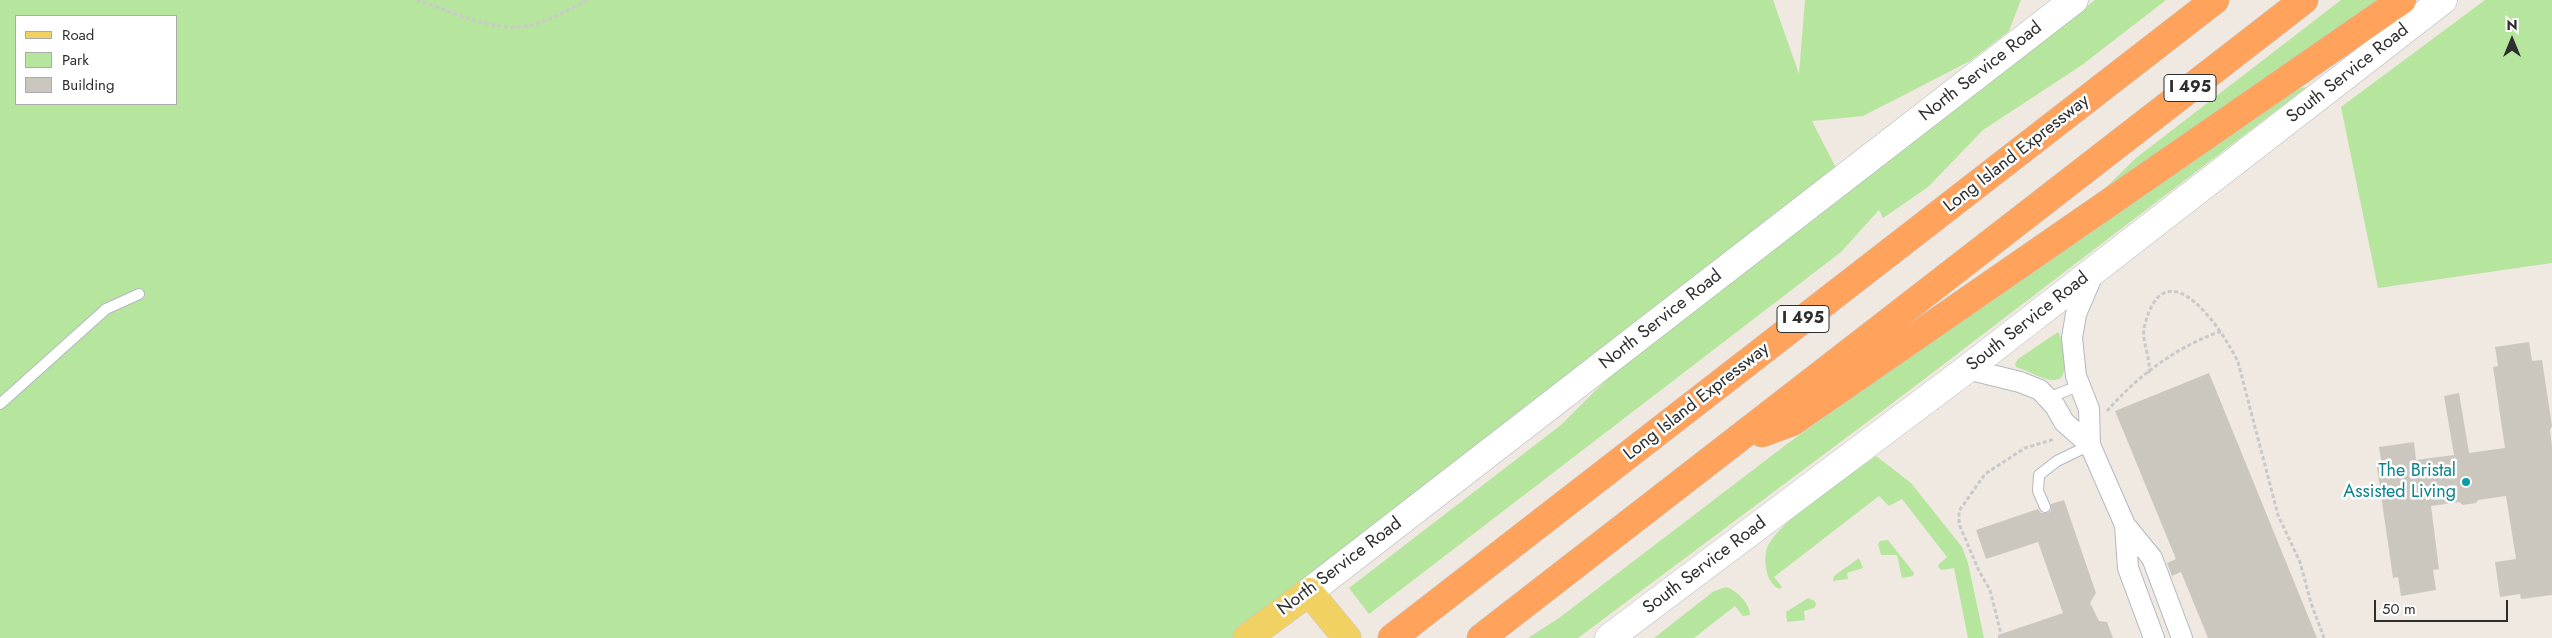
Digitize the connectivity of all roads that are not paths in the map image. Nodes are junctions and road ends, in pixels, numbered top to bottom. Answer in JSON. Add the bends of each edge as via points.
{"nodes":[{"id":1,"x":2074,"y":0,"type":"edge"},
{"id":2,"x":2215,"y":0,"type":"edge"},
{"id":3,"x":2304,"y":0,"type":"edge"},
{"id":4,"x":2402,"y":0,"type":"edge"},
{"id":5,"x":2443,"y":0,"type":"edge"},
{"id":6,"x":2094,"y":270,"type":"junction"},
{"id":7,"x":138,"y":294,"type":"dead end"},
{"id":8,"x":1967,"y":369,"type":"junction"},
{"id":9,"x":2078,"y":386,"type":"junction"},
{"id":10,"x":2048,"y":398,"type":"junction"},
{"id":11,"x":0,"y":404,"type":"edge"},
{"id":12,"x":2090,"y":445,"type":"junction"},
{"id":13,"x":1730,"y":446,"type":"junction"},
{"id":14,"x":2045,"y":507,"type":"dead end"},
{"id":15,"x":2125,"y":525,"type":"junction"},
{"id":16,"x":1310,"y":592,"type":"junction"},
{"id":17,"x":1344,"y":635,"type":"edge"},
{"id":18,"x":1246,"y":638,"type":"edge"},
{"id":19,"x":1392,"y":638,"type":"edge"},
{"id":20,"x":1481,"y":638,"type":"edge"},
{"id":21,"x":1609,"y":638,"type":"edge"},
{"id":22,"x":2154,"y":638,"type":"edge"},
{"id":23,"x":2182,"y":638,"type":"edge"}],
"edges":[{"from":1,"to":16,"type":"main road","name":"North Service Road"},
{"from":2,"to":19,"type":"highway","name":"Long Island Expressway","number":"I 495"},
{"from":3,"to":13,"type":"highway","number":"I 495"},
{"from":4,"to":13,"type":"highway","via":[[1792,422]]},
{"from":5,"to":6,"type":"main road","name":"South Service Road"},
{"from":6,"to":8,"type":"main road","name":"South Service Road"},
{"from":6,"to":9,"type":"street","via":[[2073,325],[2072,350]]},
{"from":7,"to":11,"type":"lane","via":[[106,309]]},
{"from":8,"to":10,"type":"street","via":[[2031,386]]},
{"from":8,"to":21,"type":"main road","name":"South Service Road"},
{"from":9,"to":10,"type":"lane"},
{"from":9,"to":12,"type":"street","via":[[2089,409]]},
{"from":10,"to":12,"type":"street","via":[[2064,422]]},
{"from":12,"to":14,"type":"lane","via":[[2057,461],[2039,475],[2038,491]]},
{"from":12,"to":15,"type":"street"},
{"from":13,"to":20,"type":"highway","number":"I 495"},
{"from":15,"to":22,"type":"street","via":[[2128,568]]},
{"from":15,"to":23,"type":"street","via":[[2152,558]]},
{"from":16,"to":17,"type":"main road"},
{"from":16,"to":18,"type":"main road","name":"North Service Road"}]}
